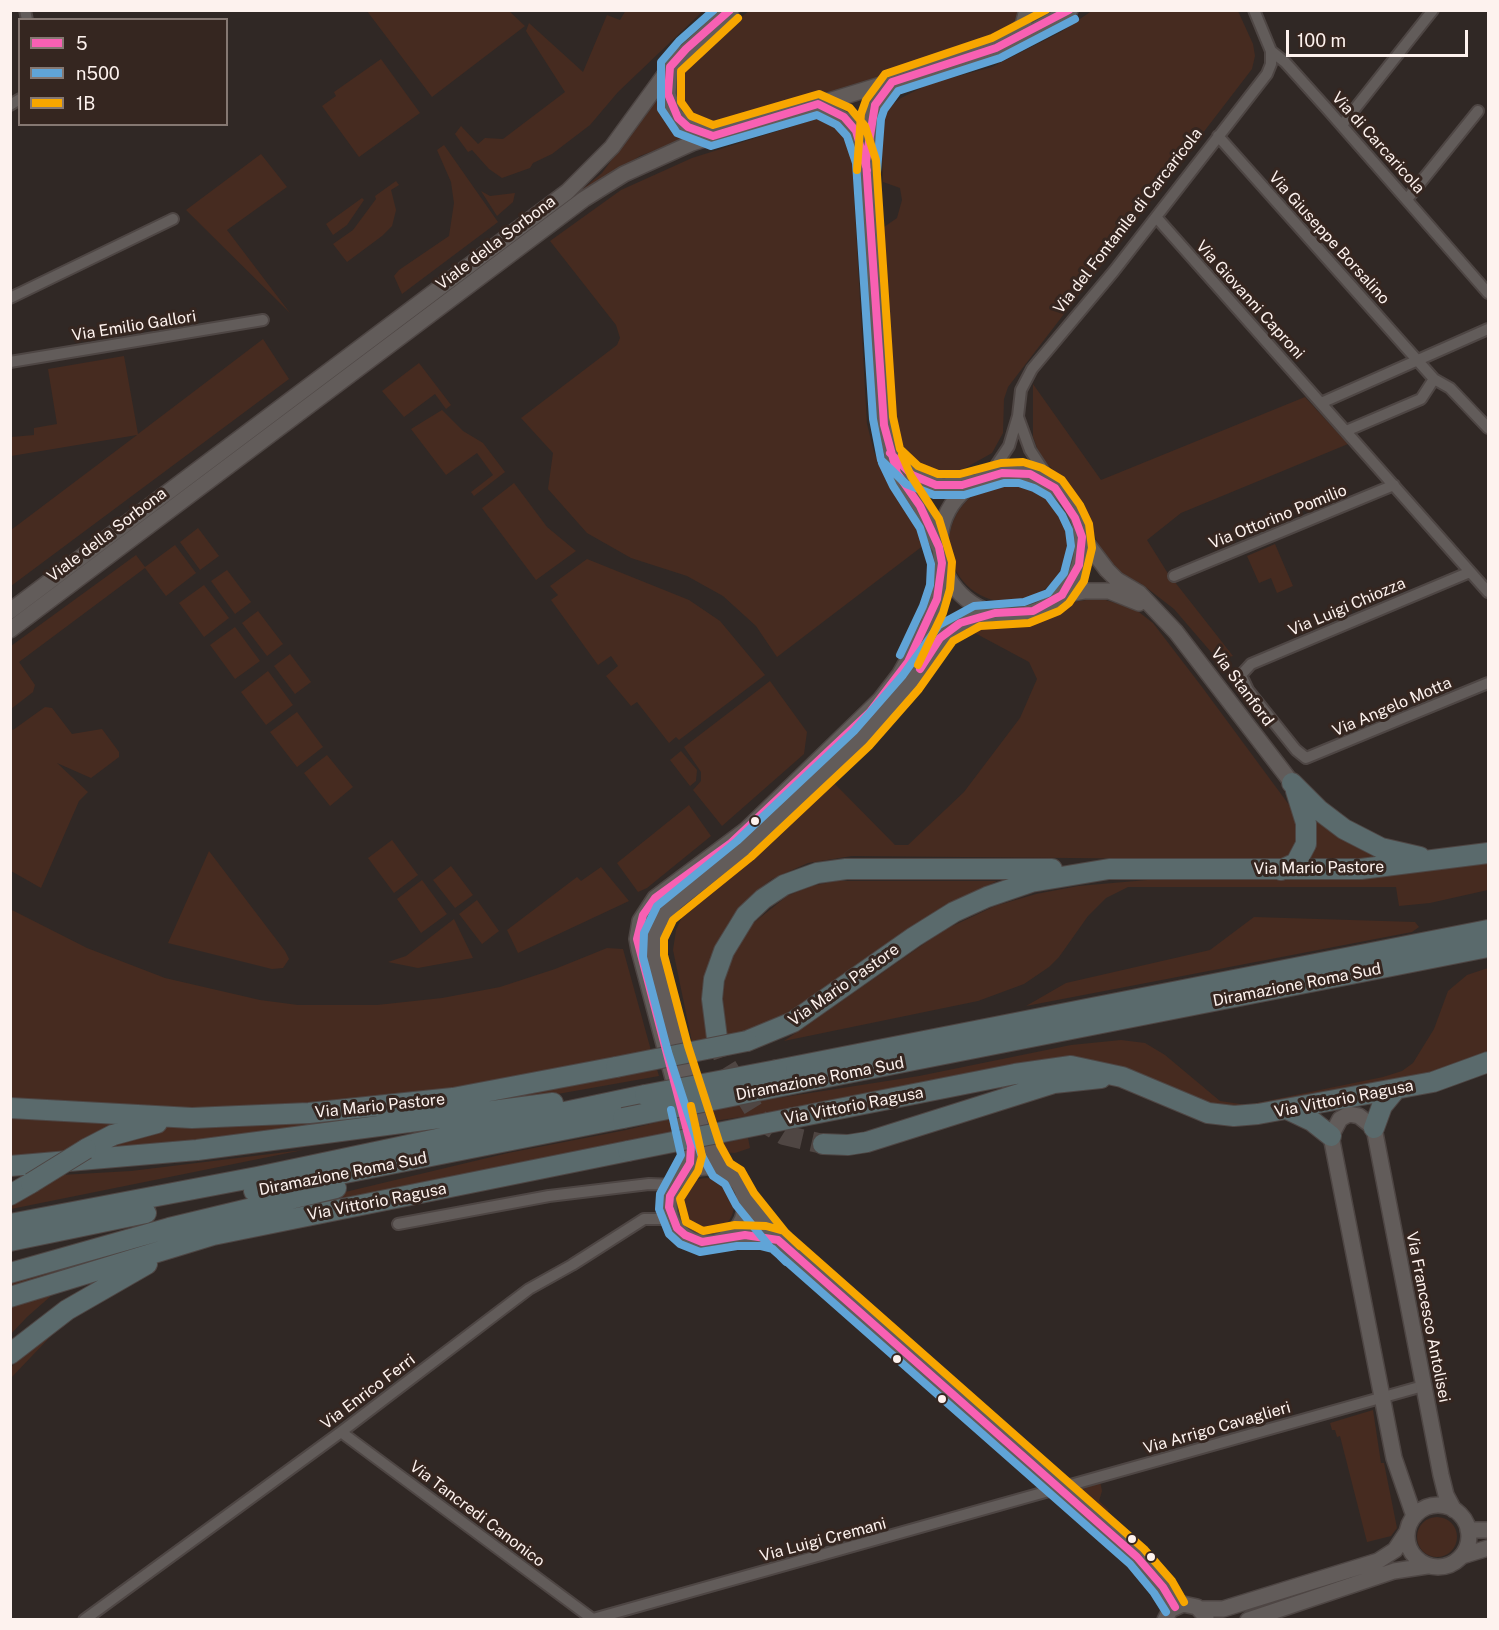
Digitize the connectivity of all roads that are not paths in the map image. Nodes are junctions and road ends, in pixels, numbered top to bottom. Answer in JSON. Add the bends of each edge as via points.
{"nodes":[{"id":1,"x":731,"y":10,"type":"edge"},
{"id":2,"x":1027,"y":10,"type":"edge"},
{"id":3,"x":1070,"y":10,"type":"edge"},
{"id":4,"x":1254,"y":10,"type":"edge"},
{"id":5,"x":1433,"y":10,"type":"edge"},
{"id":6,"x":996,"y":48,"type":"junction"},
{"id":7,"x":1271,"y":51,"type":"junction"},
{"id":8,"x":670,"y":67,"type":"junction"},
{"id":9,"x":892,"y":82,"type":"junction"},
{"id":10,"x":818,"y":104,"type":"junction"},
{"id":11,"x":1478,"y":111,"type":"dead end"},
{"id":12,"x":1342,"y":125,"type":"junction"},
{"id":13,"x":713,"y":136,"type":"junction"},
{"id":14,"x":1218,"y":136,"type":"junction"},
{"id":15,"x":866,"y":161,"type":"junction"},
{"id":16,"x":1408,"y":198,"type":"junction"},
{"id":17,"x":1156,"y":217,"type":"junction"},
{"id":18,"x":173,"y":219,"type":"dead end"},
{"id":19,"x":1488,"y":293,"type":"edge"},
{"id":20,"x":10,"y":298,"type":"edge"},
{"id":21,"x":263,"y":320,"type":"dead end"},
{"id":22,"x":1488,"y":329,"type":"edge"},
{"id":23,"x":1418,"y":360,"type":"junction"},
{"id":24,"x":10,"y":362,"type":"edge"},
{"id":25,"x":1434,"y":379,"type":"junction"},
{"id":26,"x":1321,"y":403,"type":"junction"},
{"id":27,"x":1018,"y":416,"type":"junction"},
{"id":28,"x":1488,"y":428,"type":"edge"},
{"id":29,"x":1346,"y":430,"type":"junction"},
{"id":30,"x":890,"y":453,"type":"junction"},
{"id":31,"x":989,"y":476,"type":"junction"},
{"id":32,"x":974,"y":482,"type":"junction"},
{"id":33,"x":1394,"y":485,"type":"junction"},
{"id":34,"x":1054,"y":488,"type":"junction"},
{"id":35,"x":1082,"y":537,"type":"junction"},
{"id":36,"x":939,"y":547,"type":"junction"},
{"id":37,"x":942,"y":563,"type":"junction"},
{"id":38,"x":1470,"y":572,"type":"junction"},
{"id":39,"x":1173,"y":576,"type":"dead end"},
{"id":40,"x":1488,"y":592,"type":"edge"},
{"id":41,"x":1062,"y":595,"type":"junction"},
{"id":42,"x":10,"y":611,"type":"edge"},
{"id":43,"x":995,"y":613,"type":"junction"},
{"id":44,"x":1160,"y":615,"type":"junction"},
{"id":45,"x":10,"y":630,"type":"edge"},
{"id":46,"x":1488,"y":683,"type":"edge"},
{"id":47,"x":1306,"y":758,"type":"joint"},
{"id":48,"x":1292,"y":783,"type":"junction"},
{"id":49,"x":1488,"y":853,"type":"edge"},
{"id":50,"x":1456,"y":858,"type":"junction"},
{"id":51,"x":1109,"y":869,"type":"junction"},
{"id":52,"x":1266,"y":870,"type":"junction"},
{"id":53,"x":1488,"y":930,"type":"edge"},
{"id":54,"x":1488,"y":947,"type":"edge"},
{"id":55,"x":717,"y":1038,"type":"tunnel mouth"},
{"id":56,"x":1488,"y":1062,"type":"edge"},
{"id":57,"x":1122,"y":1077,"type":"junction"},
{"id":58,"x":782,"y":1078,"type":"junction"},
{"id":59,"x":1396,"y":1089,"type":"junction"},
{"id":60,"x":645,"y":1095,"type":"junction"},
{"id":61,"x":10,"y":1108,"type":"edge"},
{"id":62,"x":1289,"y":1110,"type":"junction"},
{"id":63,"x":192,"y":1118,"type":"junction"},
{"id":64,"x":1374,"y":1128,"type":"junction"},
{"id":65,"x":1331,"y":1136,"type":"junction"},
{"id":66,"x":823,"y":1144,"type":"tunnel mouth"},
{"id":67,"x":489,"y":1145,"type":"junction"},
{"id":68,"x":10,"y":1166,"type":"edge"},
{"id":69,"x":722,"y":1170,"type":"junction"},
{"id":70,"x":678,"y":1181,"type":"junction"},
{"id":71,"x":10,"y":1195,"type":"edge"},
{"id":72,"x":745,"y":1199,"type":"junction"},
{"id":73,"x":10,"y":1224,"type":"edge"},
{"id":74,"x":398,"y":1224,"type":"dead end"},
{"id":75,"x":677,"y":1228,"type":"junction"},
{"id":76,"x":213,"y":1235,"type":"junction"},
{"id":77,"x":726,"y":1238,"type":"junction"},
{"id":78,"x":778,"y":1240,"type":"junction"},
{"id":79,"x":10,"y":1241,"type":"edge"},
{"id":80,"x":10,"y":1273,"type":"edge"},
{"id":81,"x":10,"y":1297,"type":"edge"},
{"id":82,"x":10,"y":1354,"type":"edge"},
{"id":83,"x":1423,"y":1386,"type":"junction"},
{"id":84,"x":1382,"y":1397,"type":"junction"},
{"id":85,"x":341,"y":1432,"type":"junction"},
{"id":86,"x":1060,"y":1488,"type":"junction"},
{"id":87,"x":1454,"y":1510,"type":"junction"},
{"id":88,"x":1414,"y":1516,"type":"junction"},
{"id":89,"x":1468,"y":1530,"type":"junction"},
{"id":90,"x":1488,"y":1530,"type":"edge"},
{"id":91,"x":1407,"y":1532,"type":"junction"},
{"id":92,"x":1488,"y":1548,"type":"edge"},
{"id":93,"x":1462,"y":1556,"type":"junction"},
{"id":94,"x":1427,"y":1566,"type":"junction"},
{"id":95,"x":1175,"y":1606,"type":"junction"},
{"id":96,"x":1204,"y":1614,"type":"edge"},
{"id":97,"x":594,"y":1619,"type":"edge"},
{"id":98,"x":84,"y":1620,"type":"edge"},
{"id":99,"x":1165,"y":1620,"type":"edge"},
{"id":100,"x":1248,"y":1620,"type":"edge"}],
"edges":[{"from":1,"to":8,"type":"street","name":"Viale della Sorbona"},
{"from":2,"to":6,"type":"street","via":[[1018,30]]},
{"from":3,"to":6,"type":"street","name":"Viale della Sorbona"},
{"from":4,"to":7,"type":"street","name":"Via di Carcaricola"},
{"from":5,"to":12,"type":"street"},
{"from":6,"to":9,"type":"street","name":"Viale della Sorbona"},
{"from":7,"to":12,"type":"street","name":"Via di Carcaricola"},
{"from":7,"to":14,"type":"street","name":"Via del Fontanile di Carcaricola","via":[[1267,74]]},
{"from":8,"to":13,"type":"street","via":[[668,94],[675,115],[688,128]]},
{"from":8,"to":42,"type":"street","name":"Viale della Sorbona","via":[[612,147],[567,192]]},
{"from":9,"to":10,"type":"street","name":"Viale della Sorbona"},
{"from":9,"to":15,"type":"street","via":[[873,111]]},
{"from":10,"to":13,"type":"street","name":"Viale della Sorbona"},
{"from":10,"to":15,"type":"street","via":[[853,126]]},
{"from":11,"to":16,"type":"street"},
{"from":12,"to":16,"type":"street","name":"Via di Carcaricola"},
{"from":13,"to":45,"type":"street","name":"Viale della Sorbona","via":[[641,165],[584,200]]},
{"from":14,"to":17,"type":"street","name":"Via del Fontanile di Carcaricola"},
{"from":14,"to":23,"type":"street","name":"Via Giuseppe Borsalino"},
{"from":15,"to":30,"type":"street","via":[[883,418]]},
{"from":16,"to":19,"type":"street","name":"Via di Carcaricola"},
{"from":17,"to":26,"type":"street","name":"Via Giovanni Caproni"},
{"from":17,"to":27,"type":"street","name":"Via del Fontanile di Carcaricola","via":[[1032,369],[1021,390]]},
{"from":18,"to":20,"type":"street"},
{"from":21,"to":24,"type":"street","name":"Via Emilio Gallori"},
{"from":22,"to":23,"type":"street"},
{"from":23,"to":25,"type":"street","name":"Via Giuseppe Borsalino"},
{"from":23,"to":26,"type":"street"},
{"from":25,"to":28,"type":"street","via":[[1450,388]]},
{"from":25,"to":29,"type":"street","via":[[1421,399]]},
{"from":26,"to":29,"type":"street","name":"Via Giovanni Caproni"},
{"from":27,"to":31,"type":"street","name":"Via del Fontanile di Carcaricola","via":[[1009,446]]},
{"from":27,"to":34,"type":"street","name":"Via del Fontanile di Carcaricola","via":[[1030,450]]},
{"from":29,"to":33,"type":"street"},
{"from":30,"to":32,"type":"street","via":[[912,475],[929,483],[944,486]]},
{"from":30,"to":36,"type":"street","via":[[897,473],[920,506]]},
{"from":31,"to":32,"type":"street"},
{"from":31,"to":34,"type":"street","via":[[1021,472]]},
{"from":32,"to":36,"type":"street","via":[[947,511]]},
{"from":33,"to":38,"type":"street"},
{"from":33,"to":39,"type":"street","name":"Via Ottorino Pomilio"},
{"from":34,"to":35,"type":"street","via":[[1071,510]]},
{"from":35,"to":41,"type":"street","via":[[1078,565]]},
{"from":35,"to":44,"type":"street","name":"Via Stanford","via":[[1117,580],[1139,593]]},
{"from":36,"to":37,"type":"street"},
{"from":37,"to":43,"type":"street","via":[[965,596]]},
{"from":37,"to":70,"type":"street","via":[[940,587],[928,624],[900,674],[875,706],[746,830],[655,898],[643,915],[637,932],[639,950],[691,1146],[692,1159]]},
{"from":38,"to":40,"type":"street"},
{"from":38,"to":47,"type":"street","name":"Via Luigi Chiozza","via":[[1251,664],[1241,675],[1248,690]]},
{"from":41,"to":43,"type":"street","via":[[1033,611]]},
{"from":41,"to":44,"type":"street","name":"Via Stanford","via":[[1108,591]]},
{"from":43,"to":69,"type":"street","via":[[967,620],[946,633],[901,695],[862,738],[761,835],[676,902],[660,920],[653,941],[655,962],[704,1137]]},
{"from":44,"to":48,"type":"street","name":"Via Stanford"},
{"from":46,"to":47,"type":"street","name":"Via Angelo Motta"},
{"from":48,"to":50,"type":"highway","via":[[1331,820],[1369,843],[1420,857]]},
{"from":48,"to":52,"type":"highway","via":[[1305,819],[1305,848],[1298,861],[1288,868]]},
{"from":49,"to":50,"type":"highway","name":"Via Mario Pastore"},
{"from":50,"to":52,"type":"highway","name":"Via Mario Pastore","via":[[1361,869]]},
{"from":51,"to":52,"type":"highway","name":"Via Mario Pastore"},
{"from":51,"to":55,"type":"highway","via":[[846,869],[792,882],[756,904],[736,928],[724,951],[713,989]]},
{"from":51,"to":63,"type":"highway","name":"Via Mario Pastore","bridge":true,"via":[[1031,882],[978,901],[914,937],[793,1022],[747,1041],[519,1087],[389,1106]]},
{"from":53,"to":58,"type":"highway","name":"Diramazione Roma Sud"},
{"from":54,"to":58,"type":"highway","name":"Diramazione Roma Sud"},
{"from":56,"to":59,"type":"highway","name":"Via Vittorio Ragusa","via":[[1444,1079]]},
{"from":57,"to":62,"type":"highway","name":"Via Vittorio Ragusa","via":[[1208,1113],[1234,1116]]},
{"from":57,"to":66,"type":"highway","via":[[1054,1083],[867,1142]]},
{"from":57,"to":76,"type":"highway","name":"Via Vittorio Ragusa","bridge":true,"via":[[1083,1067],[1051,1068]]},
{"from":58,"to":60,"type":"highway","name":"Diramazione Roma Sud","bridge":true},
{"from":58,"to":67,"type":"highway","name":"Diramazione Roma Sud","bridge":true,"via":[[623,1118]]},
{"from":59,"to":62,"type":"highway","name":"Via Vittorio Ragusa"},
{"from":59,"to":64,"type":"highway","via":[[1382,1106]]},
{"from":60,"to":68,"type":"highway","via":[[581,1099],[185,1151]]},
{"from":60,"to":73,"type":"highway","via":[[257,1177]]},
{"from":61,"to":63,"type":"highway"},
{"from":62,"to":65,"type":"highway"},
{"from":63,"to":71,"type":"highway","bridge":true,"via":[[106,1138]]},
{"from":64,"to":65,"type":"street","via":[[1359,1116],[1349,1114],[1340,1119]]},
{"from":64,"to":83,"type":"street","name":"Via Francesco Antolisei"},
{"from":65,"to":84,"type":"street"},
{"from":67,"to":79,"type":"highway","name":"Diramazione Roma Sud"},
{"from":67,"to":80,"type":"highway","via":[[356,1184],[180,1225]]},
{"from":69,"to":70,"type":"street","via":[[701,1167]]},
{"from":69,"to":72,"type":"street","via":[[733,1177]]},
{"from":70,"to":74,"type":"street","via":[[542,1197]]},
{"from":70,"to":75,"type":"street","via":[[669,1207]]},
{"from":72,"to":77,"type":"street","via":[[741,1221]]},
{"from":72,"to":78,"type":"street"},
{"from":75,"to":77,"type":"street","via":[[702,1242]]},
{"from":75,"to":85,"type":"street","name":"Via Enrico Ferri","via":[[669,1220],[657,1217],[629,1227],[521,1294]]},
{"from":76,"to":81,"type":"highway"},
{"from":76,"to":82,"type":"highway","via":[[107,1285]]},
{"from":77,"to":78,"type":"street","via":[[754,1234]]},
{"from":78,"to":86,"type":"street"},
{"from":83,"to":84,"type":"street","name":"Via Arrigo Cavaglieri"},
{"from":83,"to":87,"type":"street","name":"Via Francesco Antolisei","via":[[1444,1491]]},
{"from":84,"to":86,"type":"street","name":"Via Arrigo Cavaglieri"},
{"from":84,"to":88,"type":"street","via":[[1396,1465]]},
{"from":85,"to":97,"type":"street","name":"Via Tancredi Canonico"},
{"from":85,"to":98,"type":"street","name":"Via Enrico Ferri"},
{"from":86,"to":95,"type":"street","via":[[1144,1565]]},
{"from":86,"to":97,"type":"street","name":"Via Luigi Cremani"},
{"from":87,"to":88,"type":"street","via":[[1433,1506]]},
{"from":87,"to":89,"type":"street","via":[[1462,1516]]},
{"from":88,"to":91,"type":"street"},
{"from":89,"to":90,"type":"street"},
{"from":89,"to":93,"type":"street","via":[[1469,1542]]},
{"from":91,"to":94,"type":"street","via":[[1411,1553]]},
{"from":91,"to":96,"type":"street","via":[[1395,1550],[1378,1561]]},
{"from":92,"to":93,"type":"street"},
{"from":93,"to":94,"type":"street","via":[[1442,1568]]},
{"from":94,"to":100,"type":"street","via":[[1394,1571]]},
{"from":95,"to":96,"type":"street","via":[[1187,1604]]},
{"from":95,"to":99,"type":"street"}]}
